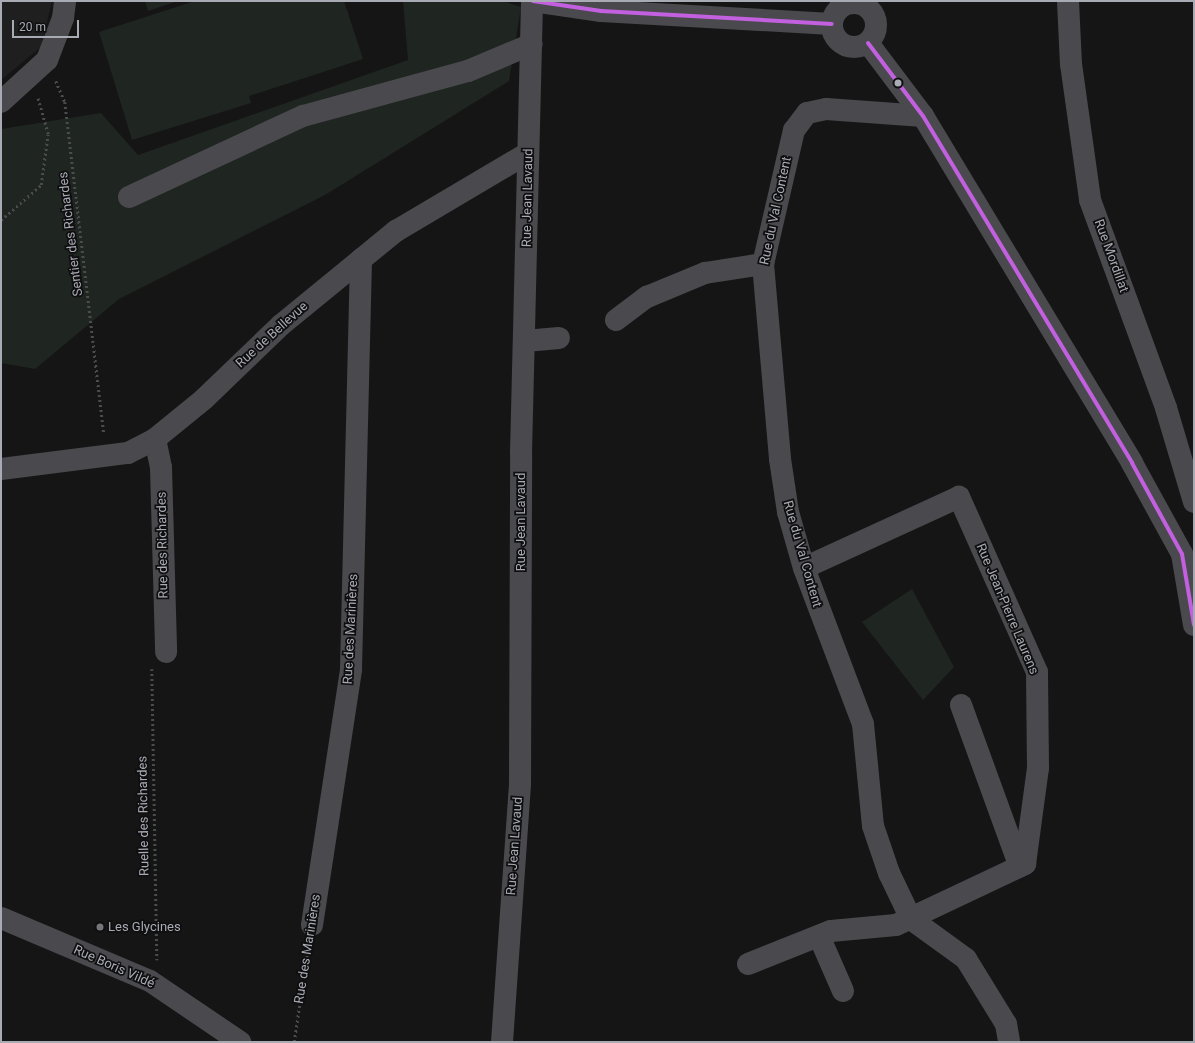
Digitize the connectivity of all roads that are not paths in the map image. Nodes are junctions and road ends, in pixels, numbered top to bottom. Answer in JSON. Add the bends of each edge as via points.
{"nodes":[{"id":1,"x":65,"y":1,"type":"edge"},
{"id":2,"x":532,"y":1,"type":"edge"},
{"id":3,"x":1068,"y":1,"type":"edge"},
{"id":4,"x":861,"y":2,"type":"edge"},
{"id":5,"x":832,"y":24,"type":"junction"},
{"id":6,"x":868,"y":43,"type":"junction"},
{"id":7,"x":532,"y":44,"type":"junction"},
{"id":8,"x":1,"y":102,"type":"edge"},
{"id":9,"x":922,"y":116,"type":"junction"},
{"id":10,"x":528,"y":153,"type":"junction"},
{"id":11,"x":129,"y":197,"type":"dead end"},
{"id":12,"x":361,"y":259,"type":"junction"},
{"id":13,"x":763,"y":264,"type":"junction"},
{"id":14,"x":616,"y":320,"type":"dead end"},
{"id":15,"x":559,"y":338,"type":"dead end"},
{"id":16,"x":525,"y":341,"type":"junction"},
{"id":17,"x":156,"y":439,"type":"junction"},
{"id":18,"x":1,"y":469,"type":"edge"},
{"id":19,"x":1194,"y":502,"type":"edge"},
{"id":20,"x":1188,"y":551,"type":"edge"},
{"id":21,"x":804,"y":568,"type":"junction"},
{"id":22,"x":1194,"y":625,"type":"edge"},
{"id":23,"x":166,"y":652,"type":"road end"},
{"id":24,"x":961,"y":706,"type":"dead end"},
{"id":25,"x":1020,"y":867,"type":"junction"},
{"id":26,"x":1,"y":918,"type":"edge"},
{"id":27,"x":911,"y":919,"type":"junction"},
{"id":28,"x":312,"y":925,"type":"road end"},
{"id":29,"x":819,"y":936,"type":"junction"},
{"id":30,"x":748,"y":964,"type":"dead end"},
{"id":31,"x":843,"y":991,"type":"dead end"},
{"id":32,"x":1009,"y":1041,"type":"dead end"},
{"id":33,"x":240,"y":1042,"type":"edge"},
{"id":34,"x":502,"y":1042,"type":"edge"}],
"edges":[{"from":1,"to":8,"type":"street","via":[[63,18],[47,60]]},
{"from":2,"to":5,"type":"street","via":[[601,11]]},
{"from":2,"to":7,"type":"street","name":"Rue Jean Lavaud"},
{"from":3,"to":19,"type":"street","name":"Rue Mordillat","via":[[1071,64],[1090,200],[1166,408]]},
{"from":4,"to":5,"type":"street","via":[[842,7]]},
{"from":4,"to":6,"type":"street","via":[[876,21],[873,37]]},
{"from":5,"to":6,"type":"street","via":[[833,32],[844,45],[860,47]]},
{"from":6,"to":9,"type":"street"},
{"from":7,"to":10,"type":"street","name":"Rue Jean Lavaud"},
{"from":7,"to":11,"type":"street","via":[[468,71],[303,116]]},
{"from":9,"to":13,"type":"street","name":"Rue du Val Content","via":[[826,109],[807,113],[794,130]]},
{"from":9,"to":20,"type":"street"},
{"from":10,"to":12,"type":"street","name":"Rue de Bellevue","via":[[396,231]]},
{"from":10,"to":16,"type":"street","name":"Rue Jean Lavaud"},
{"from":12,"to":17,"type":"street","name":"Rue de Bellevue","via":[[281,325],[204,399]]},
{"from":12,"to":28,"type":"street","name":"Rue des Marinières","via":[[351,669]]},
{"from":13,"to":14,"type":"street","via":[[705,273],[646,297]]},
{"from":13,"to":21,"type":"street","name":"Rue du Val Content","via":[[780,459],[788,512]]},
{"from":15,"to":16,"type":"street"},
{"from":16,"to":34,"type":"street","name":"Rue Jean Lavaud","via":[[520,784]]},
{"from":17,"to":18,"type":"street","name":"Rue de Bellevue","via":[[128,453]]},
{"from":17,"to":23,"type":"street","name":"Rue des Richardes","via":[[161,468]]},
{"from":20,"to":22,"type":"street"},
{"from":21,"to":25,"type":"street","name":"Rue Jean-Pierre Laurens","via":[[960,497],[1037,672],[1038,768],[1025,864]]},
{"from":21,"to":27,"type":"street","name":"Rue du Val Content","via":[[863,724],[872,826],[888,873]]},
{"from":24,"to":25,"type":"street"},
{"from":25,"to":27,"type":"street"},
{"from":26,"to":33,"type":"street","name":"Rue Boris Vildé","via":[[158,986]]},
{"from":27,"to":29,"type":"street","via":[[896,926],[831,931]]},
{"from":27,"to":32,"type":"street","name":"Rue du Val Content","via":[[966,959],[1006,1024]]},
{"from":29,"to":30,"type":"street"},
{"from":29,"to":31,"type":"street"}]}
